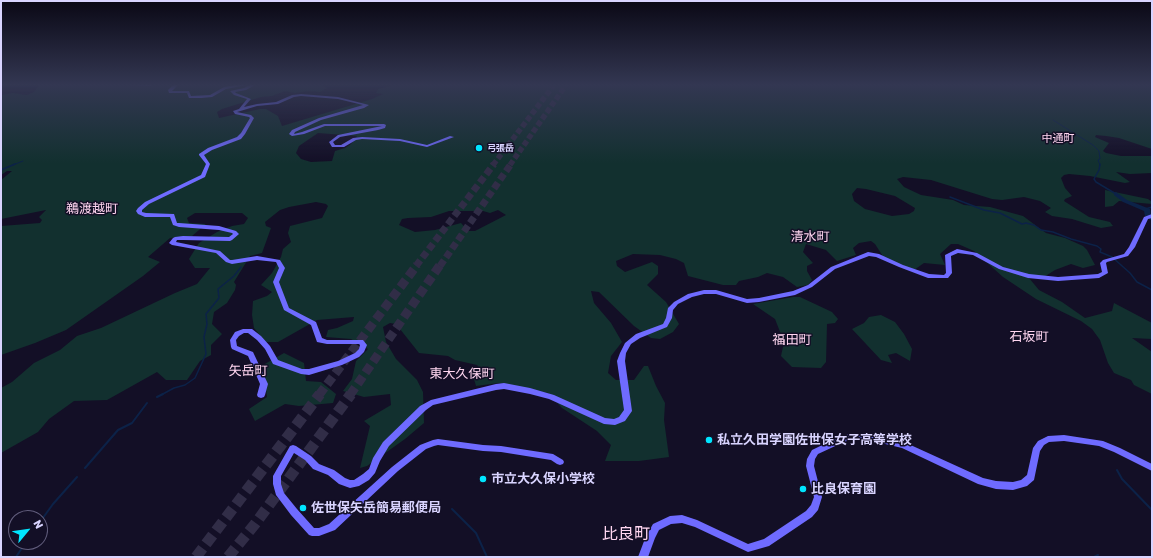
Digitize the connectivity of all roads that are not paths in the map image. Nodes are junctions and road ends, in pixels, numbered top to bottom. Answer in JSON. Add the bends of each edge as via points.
{"nodes":[{"id":1,"x":237,"y":111,"type":"edge"},
{"id":2,"x":349,"y":111,"type":"edge"},
{"id":3,"x":452,"y":137,"type":"dead end"},
{"id":4,"x":1150,"y":216,"type":"edge"},
{"id":5,"x":261,"y":395,"type":"dead end"},
{"id":6,"x":560,"y":462,"type":"dead end"},
{"id":7,"x":1152,"y":468,"type":"edge"},
{"id":8,"x":643,"y":557,"type":"edge"}],
"edges":[{"from":1,"to":5,"type":"street","via":[[252,118],[243,134],[204,152],[201,156],[208,164],[203,176],[147,203],[139,211],[145,215],[172,215],[175,224],[179,225],[219,228],[234,232],[236,234],[230,239],[183,238],[172,242],[218,252],[232,262],[257,258],[278,261],[282,268],[276,282],[286,309],[314,324],[319,340],[361,342],[364,345],[357,355],[309,372],[274,362],[268,348],[259,338],[250,331],[243,331],[237,334],[234,347],[251,354],[264,384]]},
{"from":2,"to":3,"type":"street","via":[[320,119],[291,134],[296,135],[324,125],[384,125],[377,129],[339,136],[332,142],[334,146],[342,146],[362,138],[406,141],[427,146]]},
{"from":4,"to":6,"type":"street","via":[[1126,255],[1105,261],[1105,273],[1099,276],[1043,278],[1001,268],[975,254],[957,251],[948,255],[949,273],[946,276],[928,276],[877,255],[868,254],[833,268],[810,286],[795,293],[747,301],[716,292],[690,295],[670,309],[665,325],[638,336],[628,344],[623,353],[621,361],[628,411],[622,419],[609,422],[551,397],[504,386],[496,387],[431,403],[423,408],[386,444],[372,471],[356,483],[342,482],[331,472],[316,467],[293,448],[277,476],[277,484],[280,495],[294,512],[312,532],[319,532],[332,527],[395,469],[423,447],[433,443],[553,456]]},
{"from":7,"to":8,"type":"street","via":[[1100,443],[1064,438],[1048,439],[1041,442],[1036,450],[1031,477],[1024,483],[1013,486],[996,485],[981,481],[904,445],[850,437],[815,452],[810,466],[818,497],[815,507],[809,514],[766,543],[748,548],[697,524],[682,519],[670,520],[656,527]]}]}
